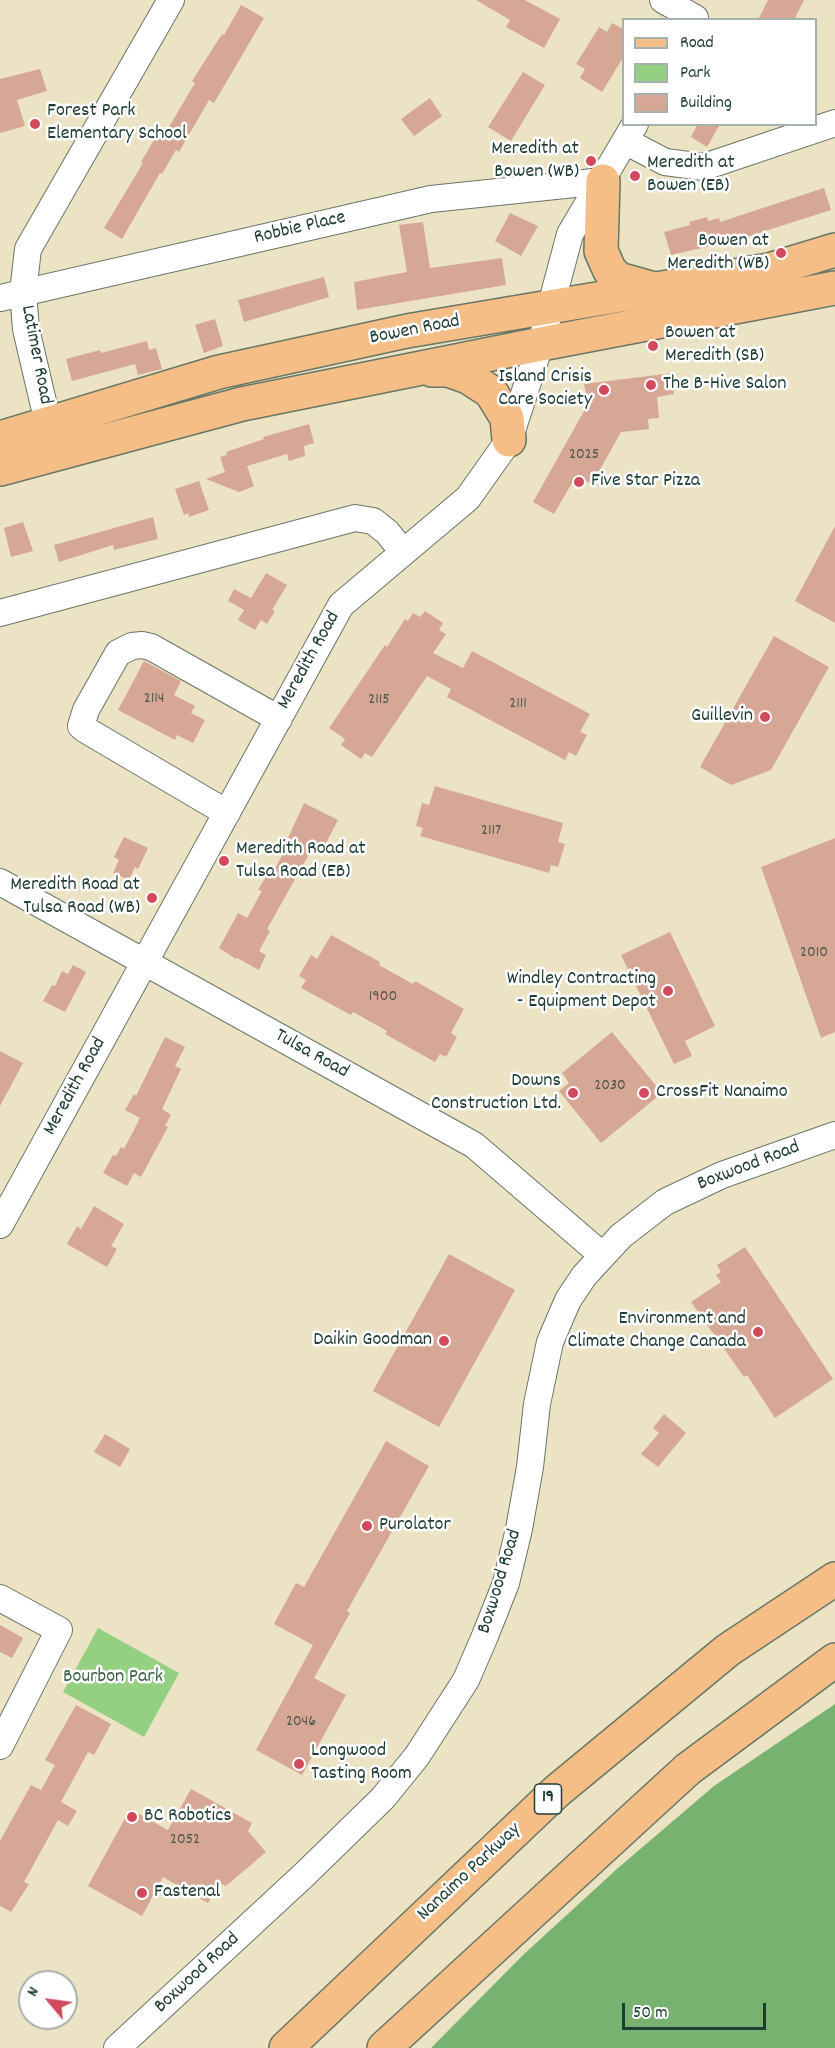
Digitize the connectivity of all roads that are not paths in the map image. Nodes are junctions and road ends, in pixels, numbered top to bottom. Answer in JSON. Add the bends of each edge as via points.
{"nodes":[{"id":1,"x":171,"y":0,"type":"edge"},
{"id":2,"x":663,"y":0,"type":"edge"},
{"id":3,"x":699,"y":13,"type":"edge"},
{"id":4,"x":835,"y":123,"type":"edge"},
{"id":5,"x":630,"y":133,"type":"edge"},
{"id":6,"x":603,"y":181,"type":"junction"},
{"id":7,"x":835,"y":250,"type":"edge"},
{"id":8,"x":835,"y":288,"type":"edge"},
{"id":9,"x":656,"y":290,"type":"junction"},
{"id":10,"x":12,"y":295,"type":"edge"},
{"id":11,"x":551,"y":307,"type":"junction"},
{"id":12,"x":541,"y":344,"type":"junction"},
{"id":13,"x":415,"y":369,"type":"junction"},
{"id":14,"x":48,"y":423,"type":"junction"},
{"id":15,"x":0,"y":438,"type":"edge"},
{"id":16,"x":509,"y":440,"type":"junction"},
{"id":17,"x":0,"y":469,"type":"edge"},
{"id":18,"x":404,"y":552,"type":"junction"},
{"id":19,"x":0,"y":613,"type":"edge"},
{"id":20,"x":279,"y":719,"type":"junction"},
{"id":21,"x":227,"y":813,"type":"junction"},
{"id":22,"x":0,"y":882,"type":"edge"},
{"id":23,"x":145,"y":963,"type":"junction"},
{"id":24,"x":835,"y":1135,"type":"edge"},
{"id":25,"x":0,"y":1226,"type":"edge"},
{"id":26,"x":602,"y":1256,"type":"junction"},
{"id":27,"x":835,"y":1579,"type":"edge"},
{"id":28,"x":0,"y":1598,"type":"edge"},
{"id":29,"x":835,"y":1660,"type":"edge"},
{"id":30,"x":0,"y":1746,"type":"edge"},
{"id":31,"x":117,"y":2048,"type":"edge"},
{"id":32,"x":286,"y":2048,"type":"edge"},
{"id":33,"x":384,"y":2048,"type":"edge"}],
"edges":[{"from":1,"to":10,"type":"street","name":"Latimer Road","via":[[28,249]]},
{"from":2,"to":3,"type":"street"},
{"from":4,"to":5,"type":"street","via":[[704,167],[665,162]]},
{"from":5,"to":6,"type":"street","name":"Meredith Road"},
{"from":6,"to":9,"type":"main road","via":[[602,251],[610,271],[619,279]]},
{"from":6,"to":10,"type":"street","name":"Robbie Place","via":[[431,199]]},
{"from":6,"to":11,"type":"street","name":"Meredith Road","via":[[570,234]]},
{"from":7,"to":9,"type":"main road","name":"Bowen Road","via":[[769,270]]},
{"from":8,"to":12,"type":"main road","name":"Bowen Road"},
{"from":9,"to":11,"type":"main road","name":"Bowen Road"},
{"from":10,"to":14,"type":"street","name":"Latimer Road","via":[[26,329]]},
{"from":11,"to":12,"type":"street","name":"Meredith Road"},
{"from":11,"to":14,"type":"main road","name":"Bowen Road","via":[[407,331],[219,372]]},
{"from":12,"to":13,"type":"main road","name":"Bowen Road"},
{"from":12,"to":16,"type":"street","name":"Meredith Road"},
{"from":13,"to":16,"type":"main road","via":[[448,370],[491,392],[507,418]]},
{"from":13,"to":17,"type":"main road","name":"Bowen Road","via":[[242,404]]},
{"from":14,"to":15,"type":"main road","name":"Bowen Road"},
{"from":16,"to":18,"type":"street","name":"Meredith Road","via":[[468,498]]},
{"from":18,"to":19,"type":"street","via":[[373,521],[355,518]]},
{"from":18,"to":20,"type":"street","name":"Meredith Road","via":[[341,605]]},
{"from":20,"to":21,"type":"street","name":"Meredith Road"},
{"from":20,"to":21,"type":"street","via":[[142,645],[118,653],[86,710],[81,726],[86,730]]},
{"from":21,"to":23,"type":"street","name":"Meredith Road"},
{"from":22,"to":23,"type":"street","name":"Tulsa Road"},
{"from":23,"to":25,"type":"street","name":"Meredith Road"},
{"from":23,"to":26,"type":"street","name":"Tulsa Road","via":[[474,1145]]},
{"from":24,"to":26,"type":"street","name":"Boxwood Road","via":[[690,1189],[640,1219]]},
{"from":26,"to":31,"type":"street","name":"Boxwood Road","via":[[568,1300],[550,1342],[519,1529],[506,1583],[466,1680],[448,1710],[382,1798]]},
{"from":27,"to":32,"type":"main road","name":"Nanaimo Parkway","number":"19","via":[[728,1650],[557,1791]]},
{"from":28,"to":30,"type":"street","via":[[59,1630]]},
{"from":29,"to":33,"type":"main road","via":[[688,1769]]}]}
